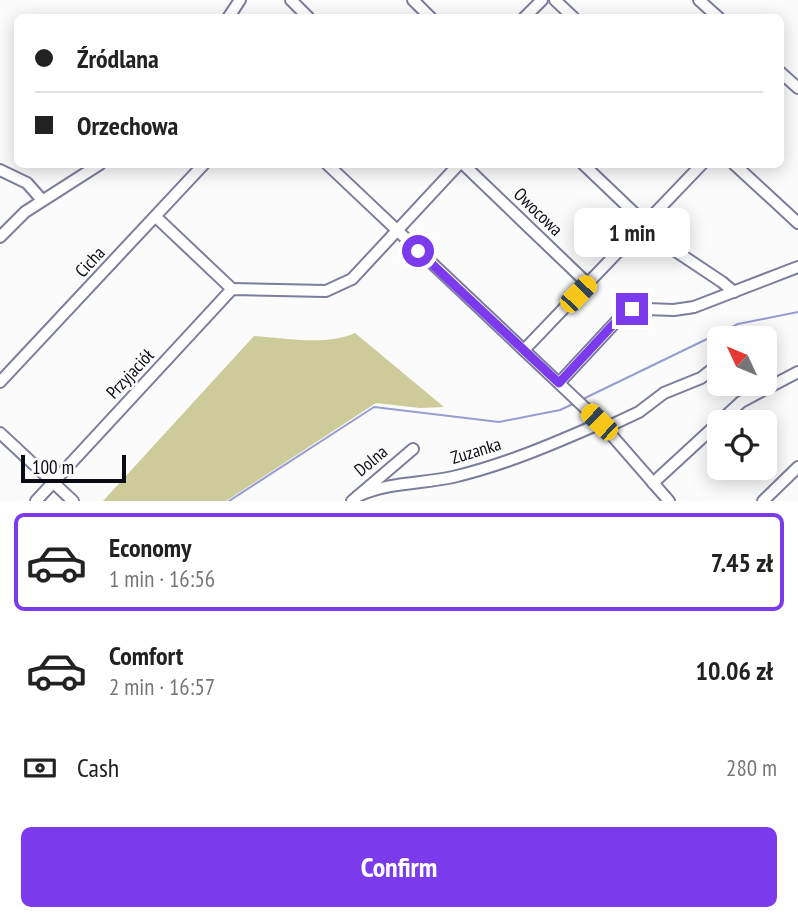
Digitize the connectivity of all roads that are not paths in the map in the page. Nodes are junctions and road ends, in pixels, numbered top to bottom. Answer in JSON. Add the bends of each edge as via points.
{"nodes":[{"id":1,"x":291,"y":0,"type":"edge"},
{"id":2,"x":414,"y":0,"type":"edge"},
{"id":3,"x":542,"y":0,"type":"edge"},
{"id":4,"x":555,"y":0,"type":"edge"},
{"id":5,"x":699,"y":0,"type":"edge"},
{"id":6,"x":305,"y":14,"type":"edge"},
{"id":7,"x":427,"y":14,"type":"edge"},
{"id":8,"x":528,"y":14,"type":"edge"},
{"id":9,"x":570,"y":14,"type":"edge"},
{"id":10,"x":715,"y":14,"type":"edge"},
{"id":11,"x":94,"y":168,"type":"edge"},
{"id":12,"x":200,"y":168,"type":"edge"},
{"id":13,"x":331,"y":168,"type":"edge"},
{"id":14,"x":457,"y":168,"type":"edge"},
{"id":15,"x":463,"y":168,"type":"edge"},
{"id":16,"x":587,"y":168,"type":"edge"},
{"id":17,"x":698,"y":168,"type":"edge"},
{"id":18,"x":738,"y":168,"type":"edge"},
{"id":19,"x":0,"y":170,"type":"edge"},
{"id":20,"x":42,"y":200,"type":"junction"},
{"id":21,"x":156,"y":217,"type":"junction"},
{"id":22,"x":798,"y":223,"type":"edge"},
{"id":23,"x":645,"y":224,"type":"junction"},
{"id":24,"x":397,"y":231,"type":"junction"},
{"id":25,"x":0,"y":237,"type":"edge"},
{"id":26,"x":798,"y":267,"type":"edge"},
{"id":27,"x":588,"y":284,"type":"junction"},
{"id":28,"x":232,"y":289,"type":"junction"},
{"id":29,"x":734,"y":292,"type":"junction"},
{"id":30,"x":524,"y":351,"type":"junction"},
{"id":31,"x":798,"y":372,"type":"edge"},
{"id":32,"x":707,"y":373,"type":"edge"},
{"id":33,"x":0,"y":382,"type":"edge"},
{"id":34,"x":559,"y":383,"type":"junction"},
{"id":35,"x":603,"y":426,"type":"junction"},
{"id":36,"x":0,"y":433,"type":"edge"},
{"id":37,"x":413,"y":449,"type":"dead end"},
{"id":38,"x":798,"y":466,"type":"edge"},
{"id":39,"x":53,"y":483,"type":"junction"},
{"id":40,"x":654,"y":484,"type":"junction"},
{"id":41,"x":355,"y":498,"type":"edge"},
{"id":42,"x":36,"y":501,"type":"edge"},
{"id":43,"x":73,"y":501,"type":"edge"},
{"id":44,"x":655,"y":501,"type":"edge"},
{"id":45,"x":669,"y":501,"type":"edge"},
{"id":46,"x":763,"y":501,"type":"edge"}],
"edges":[{"from":1,"to":6,"type":"street"},
{"from":2,"to":7,"type":"street"},
{"from":3,"to":8,"type":"street"},
{"from":4,"to":9,"type":"street"},
{"from":5,"to":10,"type":"street"},
{"from":11,"to":20,"type":"street"},
{"from":12,"to":21,"type":"street","name":"Cicha"},
{"from":13,"to":24,"type":"street"},
{"from":14,"to":24,"type":"street"},
{"from":15,"to":27,"type":"street","name":"Owocowa"},
{"from":16,"to":23,"type":"street"},
{"from":17,"to":23,"type":"street"},
{"from":18,"to":22,"type":"street"},
{"from":19,"to":20,"type":"street","via":[[27,183]]},
{"from":20,"to":25,"type":"street"},
{"from":21,"to":28,"type":"street"},
{"from":21,"to":33,"type":"street","name":"Cicha"},
{"from":23,"to":27,"type":"street"},
{"from":23,"to":29,"type":"street"},
{"from":24,"to":28,"type":"street","via":[[340,286],[326,290]]},
{"from":24,"to":30,"type":"street"},
{"from":26,"to":29,"type":"street"},
{"from":27,"to":30,"type":"street"},
{"from":28,"to":39,"type":"street","name":"Przyjaciół"},
{"from":29,"to":34,"type":"street","via":[[685,309],[626,311]]},
{"from":30,"to":34,"type":"street"},
{"from":31,"to":40,"type":"street","via":[[741,402]]},
{"from":32,"to":35,"type":"street","name":"Zuzanka","via":[[664,393],[639,412]]},
{"from":34,"to":35,"type":"street"},
{"from":35,"to":40,"type":"street"},
{"from":35,"to":41,"type":"street","name":"Zuzanka","via":[[467,474],[385,485]]},
{"from":36,"to":39,"type":"street"},
{"from":37,"to":41,"type":"street","name":"Dolna"},
{"from":38,"to":46,"type":"street"},
{"from":39,"to":42,"type":"street","name":"Przyjaciół"},
{"from":39,"to":43,"type":"street"},
{"from":40,"to":44,"type":"street"},
{"from":40,"to":45,"type":"street"}]}
